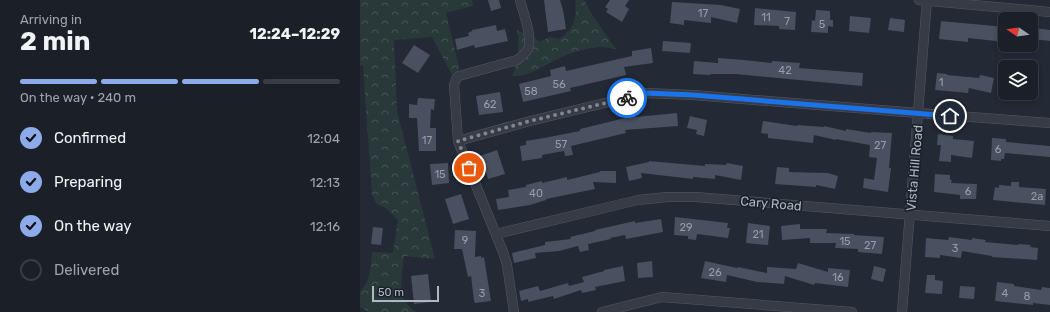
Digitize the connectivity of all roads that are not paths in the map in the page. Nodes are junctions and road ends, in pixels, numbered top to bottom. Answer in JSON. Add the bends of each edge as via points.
{"nodes":[{"id":1,"x":520,"y":0,"type":"edge"},
{"id":2,"x":925,"y":0,"type":"edge"},
{"id":3,"x":1050,"y":12,"type":"edge"},
{"id":4,"x":918,"y":113,"type":"junction"},
{"id":5,"x":1050,"y":122,"type":"edge"},
{"id":6,"x":458,"y":141,"type":"junction"},
{"id":7,"x":910,"y":214,"type":"junction"},
{"id":8,"x":1050,"y":226,"type":"edge"},
{"id":9,"x":496,"y":234,"type":"junction"},
{"id":10,"x":514,"y":312,"type":"edge"},
{"id":11,"x":602,"y":312,"type":"edge"},
{"id":12,"x":852,"y":312,"type":"edge"},
{"id":13,"x":902,"y":312,"type":"edge"}],
"edges":[{"from":1,"to":6,"type":"street","via":[[529,35],[529,48],[517,60],[456,79],[454,89]]},
{"from":2,"to":3,"type":"street"},
{"from":2,"to":4,"type":"street","name":"Vista Hill Road"},
{"from":4,"to":5,"type":"street"},
{"from":4,"to":6,"type":"street","via":[[646,93]]},
{"from":4,"to":7,"type":"street","name":"Vista Hill Road"},
{"from":6,"to":9,"type":"street"},
{"from":7,"to":8,"type":"street","name":"Cary Road"},
{"from":7,"to":9,"type":"street","name":"Cary Road","via":[[696,197],[667,197],[622,203]]},
{"from":7,"to":13,"type":"street","name":"Vista Hill Road"},
{"from":9,"to":10,"type":"street","via":[[507,265]]},
{"from":11,"to":12,"type":"street","via":[[662,297]]}]}
